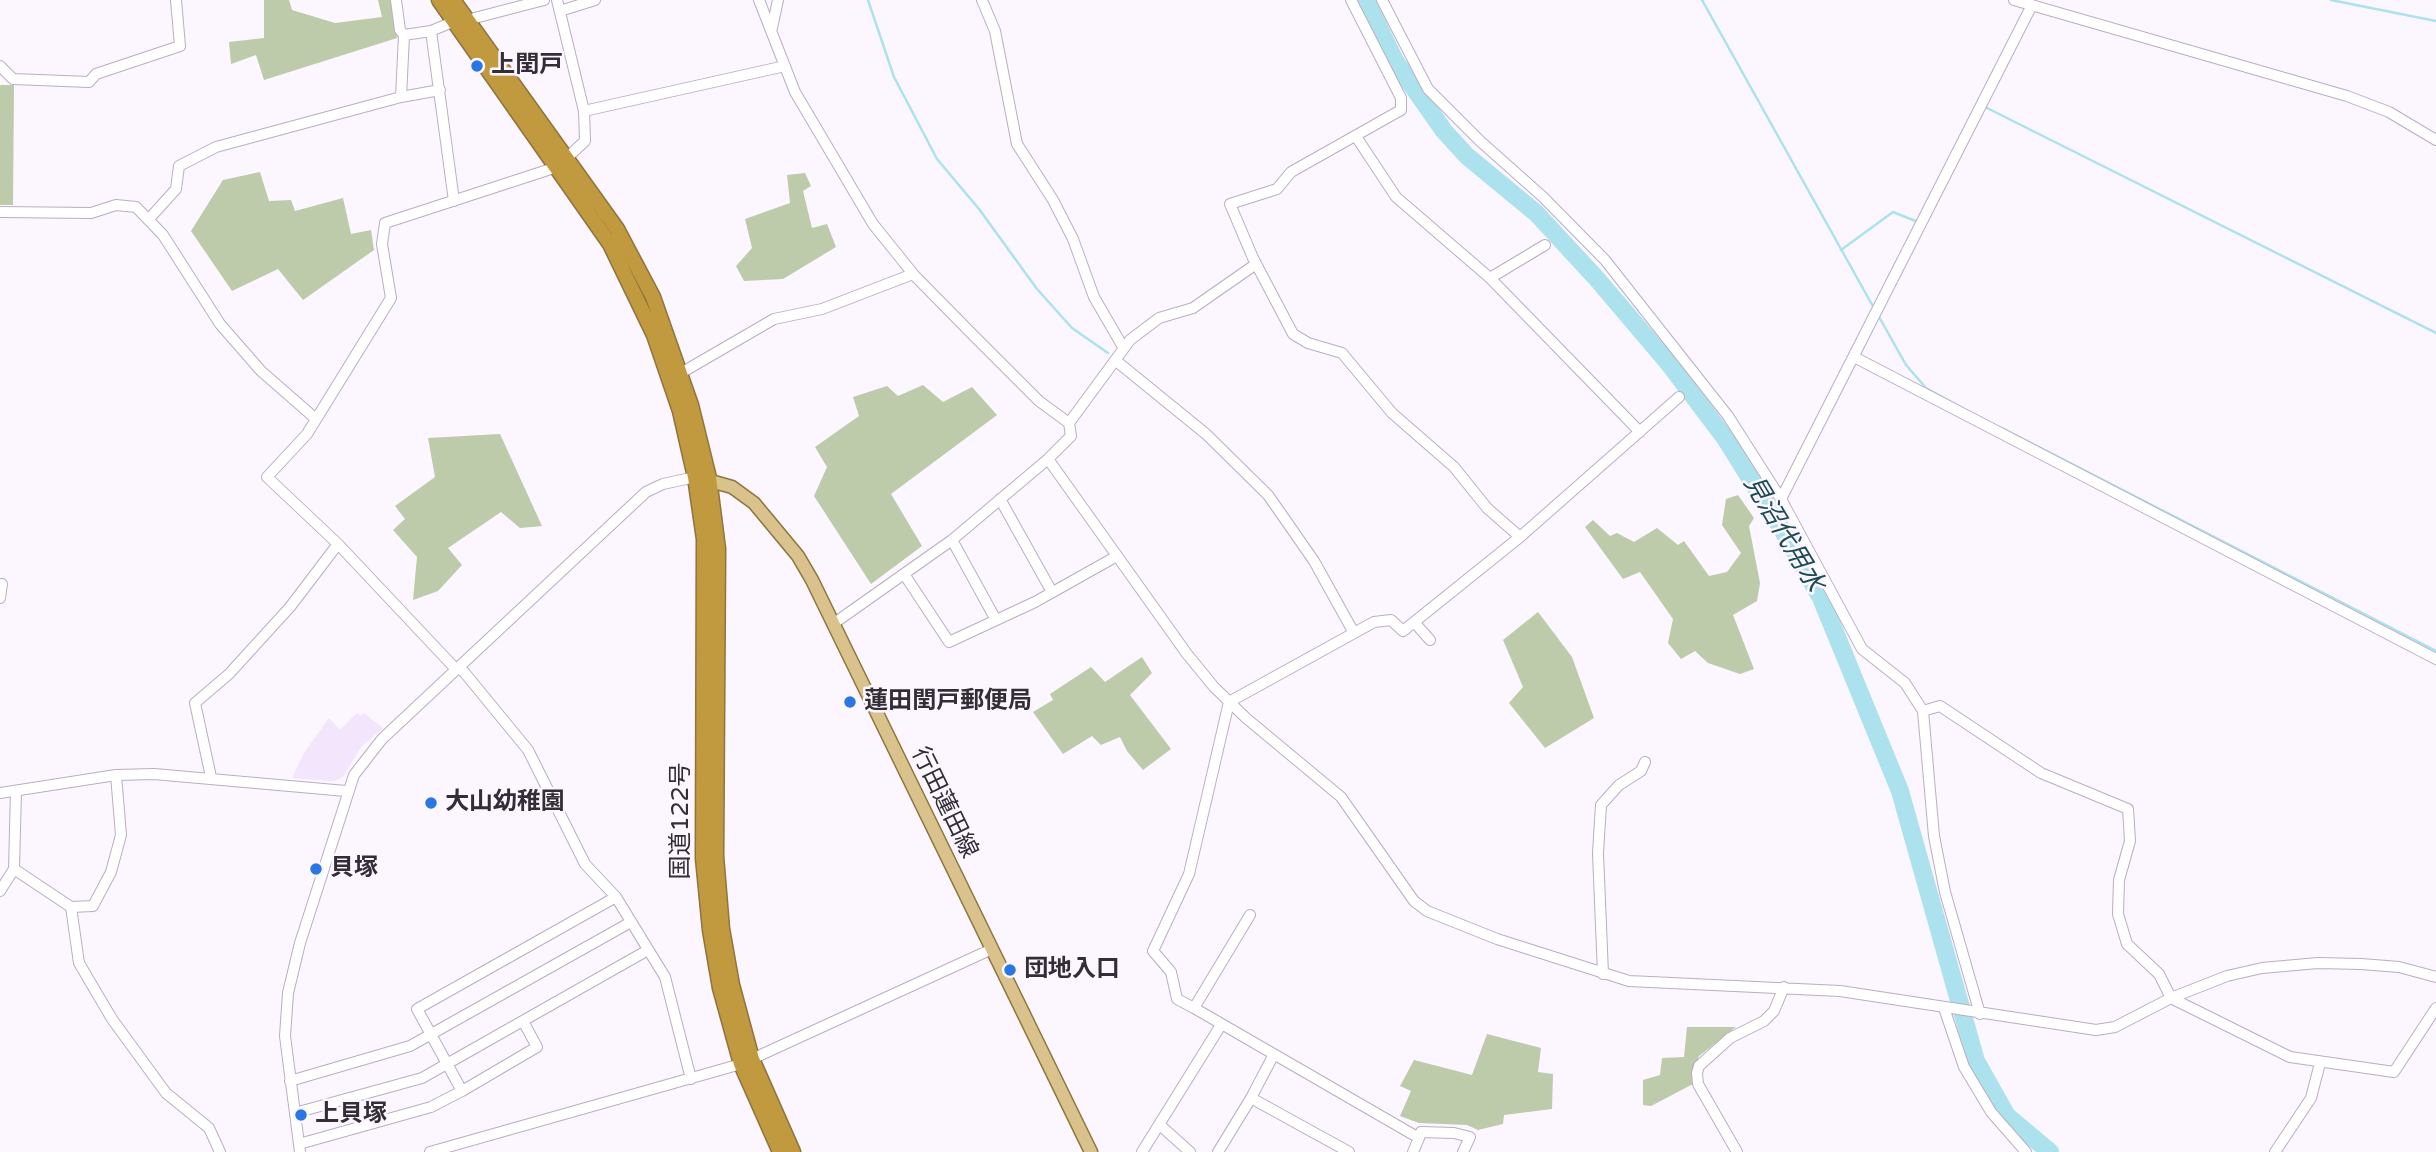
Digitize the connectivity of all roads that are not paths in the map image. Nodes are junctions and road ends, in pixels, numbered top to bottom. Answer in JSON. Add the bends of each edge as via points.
{"nodes":[{"id":1,"x":176,"y":0,"type":"edge"},
{"id":2,"x":397,"y":0,"type":"edge"},
{"id":3,"x":439,"y":0,"type":"edge"},
{"id":4,"x":453,"y":0,"type":"edge"},
{"id":5,"x":544,"y":0,"type":"edge"},
{"id":6,"x":596,"y":0,"type":"edge"},
{"id":7,"x":759,"y":0,"type":"edge"},
{"id":8,"x":778,"y":0,"type":"edge"},
{"id":9,"x":982,"y":0,"type":"edge"},
{"id":10,"x":1351,"y":0,"type":"edge"},
{"id":11,"x":1382,"y":0,"type":"edge"},
{"id":12,"x":2014,"y":0,"type":"edge"},
{"id":13,"x":559,"y":5,"type":"edge"},
{"id":14,"x":2032,"y":5,"type":"junction"},
{"id":15,"x":461,"y":21,"type":"junction"},
{"id":16,"x":772,"y":29,"type":"junction"},
{"id":17,"x":431,"y":31,"type":"junction"},
{"id":18,"x":404,"y":35,"type":"junction"},
{"id":19,"x":0,"y":66,"type":"edge"},
{"id":20,"x":785,"y":66,"type":"junction"},
{"id":21,"x":440,"y":90,"type":"junction"},
{"id":22,"x":401,"y":97,"type":"junction"},
{"id":23,"x":584,"y":111,"type":"junction"},
{"id":24,"x":1357,"y":138,"type":"junction"},
{"id":25,"x":2436,"y":140,"type":"edge"},
{"id":26,"x":563,"y":162,"type":"junction"},
{"id":27,"x":454,"y":201,"type":"junction"},
{"id":28,"x":0,"y":212,"type":"edge"},
{"id":29,"x":149,"y":219,"type":"junction"},
{"id":30,"x":1545,"y":245,"type":"dead end"},
{"id":31,"x":1256,"y":264,"type":"junction"},
{"id":32,"x":913,"y":274,"type":"junction"},
{"id":33,"x":1490,"y":278,"type":"junction"},
{"id":34,"x":1123,"y":347,"type":"junction"},
{"id":35,"x":1854,"y":357,"type":"junction"},
{"id":36,"x":1115,"y":360,"type":"junction"},
{"id":37,"x":681,"y":373,"type":"junction"},
{"id":38,"x":1679,"y":397,"type":"dead end"},
{"id":39,"x":316,"y":419,"type":"junction"},
{"id":40,"x":1069,"y":423,"type":"junction"},
{"id":41,"x":1640,"y":432,"type":"junction"},
{"id":42,"x":1048,"y":458,"type":"junction"},
{"id":43,"x":702,"y":478,"type":"junction"},
{"id":44,"x":1000,"y":499,"type":"junction"},
{"id":45,"x":1781,"y":499,"type":"junction"},
{"id":46,"x":1520,"y":537,"type":"junction"},
{"id":47,"x":952,"y":540,"type":"junction"},
{"id":48,"x":338,"y":544,"type":"junction"},
{"id":49,"x":1117,"y":556,"type":"junction"},
{"id":50,"x":904,"y":574,"type":"junction"},
{"id":51,"x":2,"y":584,"type":"dead end"},
{"id":52,"x":1052,"y":592,"type":"junction"},
{"id":53,"x":0,"y":598,"type":"edge"},
{"id":54,"x":996,"y":620,"type":"junction"},
{"id":55,"x":1414,"y":622,"type":"junction"},
{"id":56,"x":832,"y":624,"type":"junction"},
{"id":57,"x":1354,"y":633,"type":"junction"},
{"id":58,"x":1430,"y":640,"type":"dead end"},
{"id":59,"x":2436,"y":659,"type":"edge"},
{"id":60,"x":457,"y":667,"type":"junction"},
{"id":61,"x":1229,"y":702,"type":"junction"},
{"id":62,"x":1923,"y":711,"type":"junction"},
{"id":63,"x":1645,"y":762,"type":"dead end"},
{"id":64,"x":116,"y":775,"type":"junction"},
{"id":65,"x":211,"y":777,"type":"junction"},
{"id":66,"x":16,"y":791,"type":"junction"},
{"id":67,"x":346,"y":791,"type":"junction"},
{"id":68,"x":0,"y":793,"type":"edge"},
{"id":69,"x":14,"y":869,"type":"junction"},
{"id":70,"x":0,"y":891,"type":"edge"},
{"id":71,"x":616,"y":897,"type":"junction"},
{"id":72,"x":71,"y":907,"type":"junction"},
{"id":73,"x":1250,"y":915,"type":"dead end"},
{"id":74,"x":631,"y":922,"type":"junction"},
{"id":75,"x":992,"y":949,"type":"junction"},
{"id":76,"x":648,"y":950,"type":"junction"},
{"id":77,"x":1603,"y":974,"type":"junction"},
{"id":78,"x":2436,"y":977,"type":"edge"},
{"id":79,"x":1784,"y":987,"type":"junction"},
{"id":80,"x":2171,"y":998,"type":"junction"},
{"id":81,"x":1194,"y":1008,"type":"junction"},
{"id":82,"x":1946,"y":1008,"type":"junction"},
{"id":83,"x":2436,"y":1008,"type":"edge"},
{"id":84,"x":1977,"y":1013,"type":"junction"},
{"id":85,"x":523,"y":1021,"type":"junction"},
{"id":86,"x":1221,"y":1025,"type":"junction"},
{"id":87,"x":431,"y":1035,"type":"junction"},
{"id":88,"x":1273,"y":1056,"type":"junction"},
{"id":89,"x":747,"y":1061,"type":"junction"},
{"id":90,"x":2320,"y":1063,"type":"junction"},
{"id":91,"x":447,"y":1064,"type":"junction"},
{"id":92,"x":691,"y":1079,"type":"junction"},
{"id":93,"x":290,"y":1081,"type":"junction"},
{"id":94,"x":462,"y":1091,"type":"junction"},
{"id":95,"x":1251,"y":1098,"type":"junction"},
{"id":96,"x":295,"y":1112,"type":"junction"},
{"id":97,"x":1161,"y":1126,"type":"junction"},
{"id":98,"x":1419,"y":1138,"type":"junction"},
{"id":99,"x":299,"y":1150,"type":"edge"},
{"id":100,"x":220,"y":1152,"type":"edge"},
{"id":101,"x":430,"y":1152,"type":"edge"},
{"id":102,"x":780,"y":1152,"type":"edge"},
{"id":103,"x":793,"y":1152,"type":"edge"},
{"id":104,"x":1091,"y":1152,"type":"edge"},
{"id":105,"x":1142,"y":1152,"type":"edge"},
{"id":106,"x":1190,"y":1152,"type":"edge"},
{"id":107,"x":1218,"y":1152,"type":"edge"},
{"id":108,"x":1349,"y":1152,"type":"edge"},
{"id":109,"x":1413,"y":1152,"type":"edge"},
{"id":110,"x":1463,"y":1152,"type":"edge"},
{"id":111,"x":1737,"y":1152,"type":"edge"},
{"id":112,"x":2026,"y":1152,"type":"edge"},
{"id":113,"x":2276,"y":1152,"type":"edge"}],
"edges":[{"from":1,"to":19,"type":"street","via":[[180,46],[96,74],[89,82],[13,79]]},
{"from":2,"to":18,"type":"street"},
{"from":3,"to":15,"type":"highway"},
{"from":4,"to":15,"type":"highway"},
{"from":5,"to":15,"type":"street"},
{"from":6,"to":13,"type":"street"},
{"from":7,"to":16,"type":"street"},
{"from":8,"to":16,"type":"street"},
{"from":9,"to":34,"type":"street","via":[[995,31],[1017,144],[1063,220],[1094,297]]},
{"from":10,"to":24,"type":"street","via":[[1403,106]]},
{"from":11,"to":45,"type":"street","via":[[1428,89],[1605,260],[1728,415]]},
{"from":12,"to":14,"type":"street"},
{"from":13,"to":23,"type":"street"},
{"from":14,"to":25,"type":"street","via":[[2347,96],[2389,112]]},
{"from":14,"to":35,"type":"street"},
{"from":15,"to":17,"type":"street"},
{"from":15,"to":26,"type":"highway"},
{"from":16,"to":20,"type":"street"},
{"from":17,"to":18,"type":"street"},
{"from":17,"to":21,"type":"street"},
{"from":18,"to":22,"type":"street"},
{"from":20,"to":23,"type":"street"},
{"from":20,"to":32,"type":"street","via":[[794,92],[855,195]]},
{"from":21,"to":22,"type":"street"},
{"from":21,"to":27,"type":"street"},
{"from":22,"to":29,"type":"street","via":[[216,147],[179,166],[176,189]]},
{"from":23,"to":26,"type":"street","via":[[585,141]]},
{"from":24,"to":31,"type":"street","via":[[1291,172],[1277,189],[1230,204]]},
{"from":24,"to":33,"type":"street","via":[[1396,197]]},
{"from":26,"to":27,"type":"street"},
{"from":26,"to":37,"type":"highway","via":[[631,256],[653,297]]},
{"from":26,"to":43,"type":"highway","via":[[634,290],[670,377]]},
{"from":27,"to":39,"type":"street","via":[[384,223],[382,244],[391,298]]},
{"from":28,"to":29,"type":"street","via":[[92,213],[129,204]]},
{"from":29,"to":39,"type":"street","via":[[220,324],[261,372]]},
{"from":30,"to":33,"type":"street"},
{"from":31,"to":34,"type":"street","via":[[1193,308],[1159,318]]},
{"from":31,"to":46,"type":"street","via":[[1293,334],[1342,353],[1392,413],[1454,467],[1487,508]]},
{"from":32,"to":37,"type":"street","via":[[822,309],[774,319]]},
{"from":32,"to":40,"type":"street","via":[[1039,401]]},
{"from":33,"to":41,"type":"street"},
{"from":34,"to":36,"type":"street"},
{"from":35,"to":45,"type":"street"},
{"from":35,"to":59,"type":"street"},
{"from":36,"to":40,"type":"street"},
{"from":36,"to":57,"type":"street","via":[[1206,434],[1268,495],[1314,561]]},
{"from":37,"to":43,"type":"highway"},
{"from":38,"to":41,"type":"street"},
{"from":39,"to":48,"type":"street","via":[[293,452],[267,477]]},
{"from":40,"to":42,"type":"street","via":[[1071,436]]},
{"from":41,"to":46,"type":"street"},
{"from":42,"to":44,"type":"street"},
{"from":42,"to":49,"type":"street"},
{"from":43,"to":56,"type":"main road","name":"行田蓮田線","via":[[738,490],[763,513],[798,556]]},
{"from":43,"to":60,"type":"street","via":[[663,484],[646,492]]},
{"from":43,"to":89,"type":"highway","name":"国道122号","via":[[705,895],[715,963]]},
{"from":44,"to":47,"type":"street"},
{"from":44,"to":52,"type":"street"},
{"from":45,"to":62,"type":"street","via":[[1862,649],[1905,683]]},
{"from":46,"to":55,"type":"street"},
{"from":47,"to":50,"type":"street"},
{"from":47,"to":54,"type":"street"},
{"from":48,"to":60,"type":"street"},
{"from":48,"to":65,"type":"street","via":[[290,607],[229,674],[195,703]]},
{"from":49,"to":52,"type":"street"},
{"from":49,"to":61,"type":"street","via":[[1187,654]]},
{"from":50,"to":54,"type":"street","via":[[949,642]]},
{"from":50,"to":56,"type":"street"},
{"from":51,"to":53,"type":"street"},
{"from":52,"to":54,"type":"street"},
{"from":55,"to":57,"type":"street","via":[[1402,631],[1391,620],[1374,622]]},
{"from":55,"to":58,"type":"street"},
{"from":56,"to":75,"type":"main road","name":"行田蓮田線"},
{"from":57,"to":61,"type":"street"},
{"from":60,"to":67,"type":"street","via":[[364,758]]},
{"from":60,"to":71,"type":"street","via":[[528,750],[585,864]]},
{"from":61,"to":77,"type":"street","via":[[1341,797],[1423,908],[1497,939]]},
{"from":61,"to":81,"type":"street","via":[[1189,874],[1153,951],[1171,972],[1177,999]]},
{"from":62,"to":80,"type":"street","via":[[1940,706],[2041,773],[2128,809],[2130,841],[2119,880],[2118,914],[2127,944],[2159,974]]},
{"from":62,"to":84,"type":"street","via":[[1934,836]]},
{"from":63,"to":77,"type":"street","via":[[1641,771],[1619,785],[1601,805],[1598,853]]},
{"from":64,"to":65,"type":"street"},
{"from":64,"to":66,"type":"street"},
{"from":64,"to":72,"type":"street","via":[[121,835],[111,872],[93,906]]},
{"from":65,"to":67,"type":"street"},
{"from":66,"to":68,"type":"street"},
{"from":66,"to":69,"type":"street"},
{"from":67,"to":93,"type":"street","via":[[290,984],[285,1036]]},
{"from":69,"to":70,"type":"street"},
{"from":69,"to":72,"type":"street"},
{"from":71,"to":74,"type":"street"},
{"from":71,"to":87,"type":"street","via":[[417,1009]]},
{"from":72,"to":100,"type":"street","via":[[79,963],[112,1019],[166,1093],[209,1128]]},
{"from":73,"to":81,"type":"street"},
{"from":74,"to":76,"type":"street"},
{"from":74,"to":87,"type":"street"},
{"from":75,"to":89,"type":"street"},
{"from":75,"to":104,"type":"main road","name":"行田蓮田線"},
{"from":76,"to":85,"type":"street"},
{"from":76,"to":92,"type":"street","via":[[665,977]]},
{"from":77,"to":79,"type":"street","via":[[1661,984]]},
{"from":78,"to":80,"type":"street","via":[[2399,967],[2361,964],[2284,965],[2227,976]]},
{"from":79,"to":82,"type":"street"},
{"from":79,"to":111,"type":"street","via":[[1774,1012],[1730,1038],[1697,1073],[1698,1084]]},
{"from":80,"to":84,"type":"street","via":[[2115,1027],[2096,1030]]},
{"from":80,"to":90,"type":"street","via":[[2290,1057]]},
{"from":81,"to":86,"type":"street"},
{"from":82,"to":84,"type":"street"},
{"from":82,"to":112,"type":"street","via":[[1964,1066],[1991,1112]]},
{"from":83,"to":90,"type":"street","via":[[2394,1072]]},
{"from":85,"to":91,"type":"street"},
{"from":85,"to":94,"type":"street","via":[[537,1047]]},
{"from":86,"to":88,"type":"street"},
{"from":86,"to":97,"type":"street","via":[[1186,1077]]},
{"from":87,"to":91,"type":"street"},
{"from":87,"to":93,"type":"street","via":[[410,1046]]},
{"from":88,"to":95,"type":"street"},
{"from":88,"to":98,"type":"street"},
{"from":89,"to":92,"type":"street"},
{"from":89,"to":102,"type":"highway","name":"国道122号"},
{"from":89,"to":103,"type":"highway","name":"国道122号"},
{"from":90,"to":113,"type":"street","via":[[2311,1098]]},
{"from":91,"to":94,"type":"street"},
{"from":91,"to":96,"type":"street","via":[[422,1078]]},
{"from":92,"to":101,"type":"street"},
{"from":93,"to":96,"type":"street"},
{"from":94,"to":99,"type":"street","via":[[431,1107]]},
{"from":95,"to":107,"type":"street"},
{"from":95,"to":108,"type":"street"},
{"from":96,"to":99,"type":"street"},
{"from":97,"to":105,"type":"street"},
{"from":97,"to":106,"type":"street"},
{"from":98,"to":109,"type":"street"},
{"from":98,"to":110,"type":"street","via":[[1421,1132],[1470,1137]]}]}
